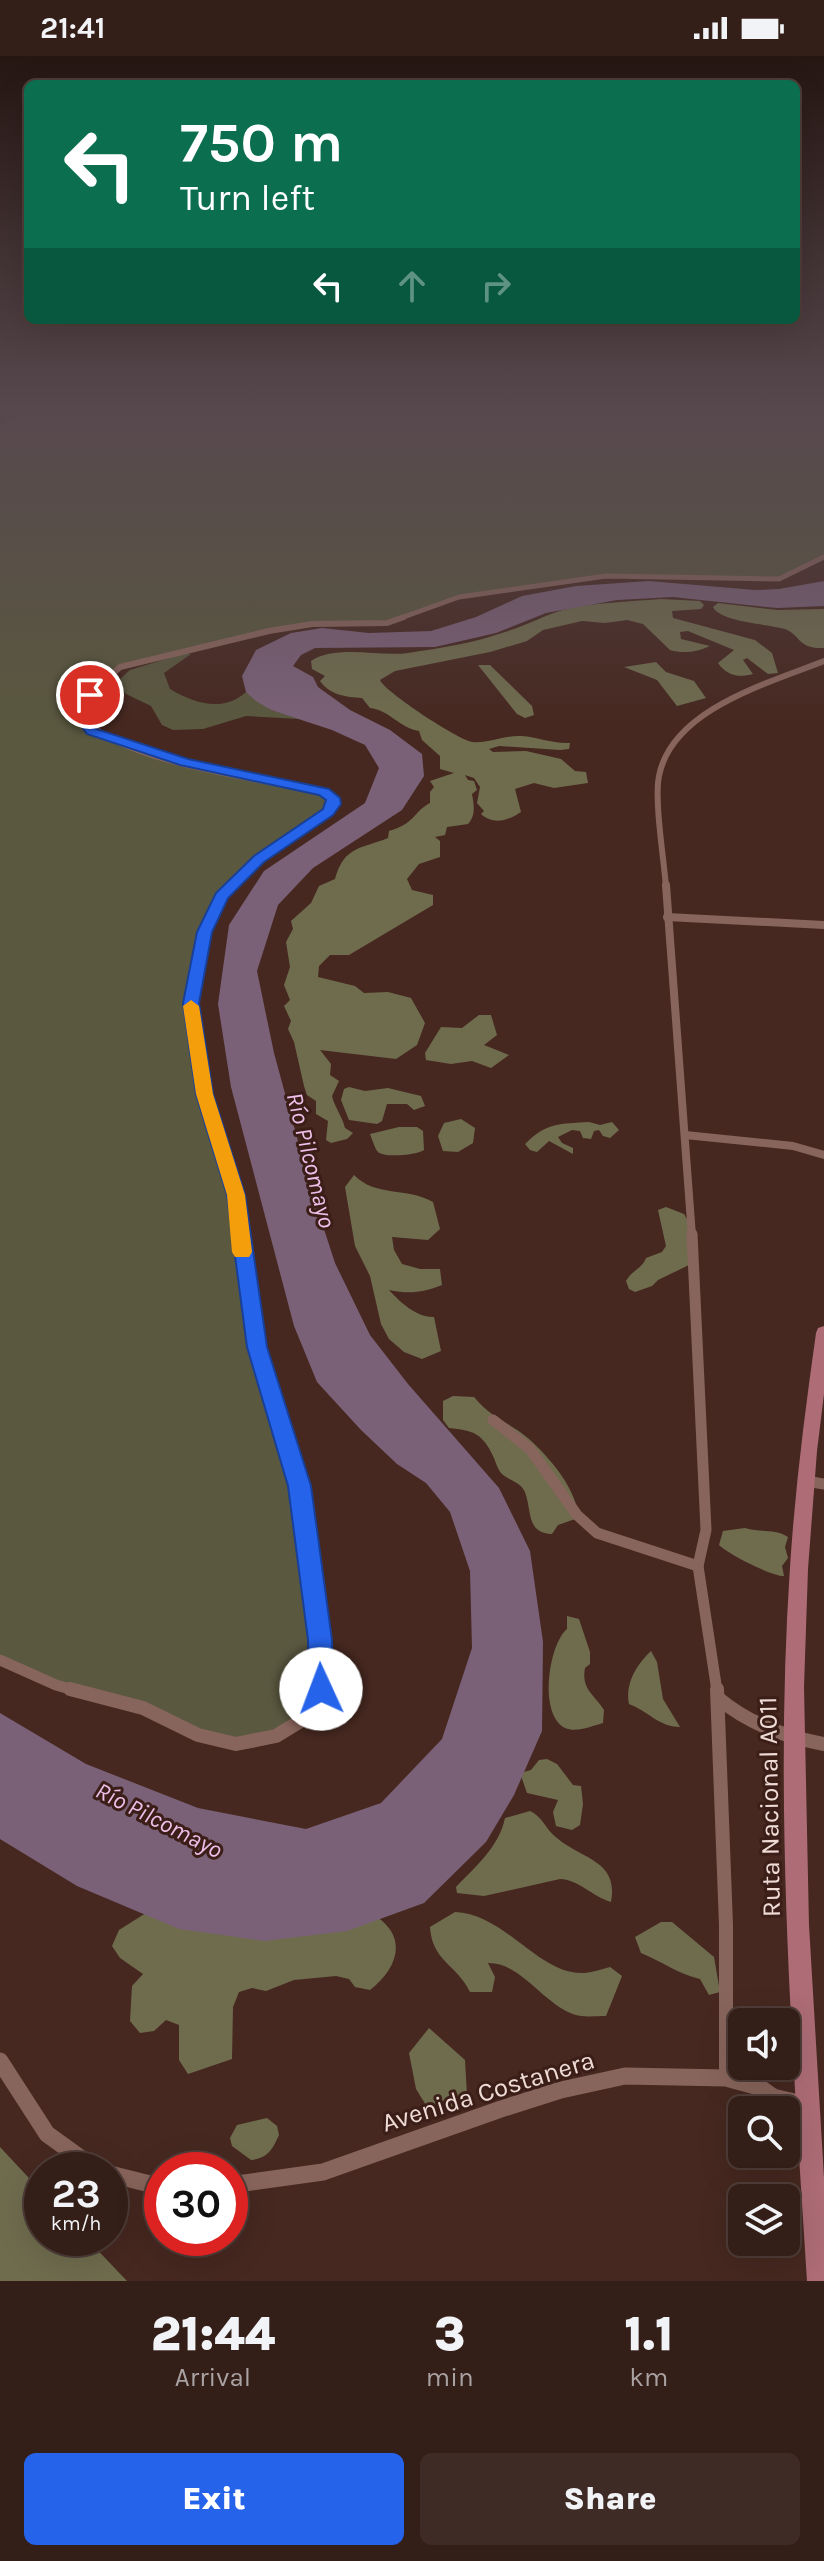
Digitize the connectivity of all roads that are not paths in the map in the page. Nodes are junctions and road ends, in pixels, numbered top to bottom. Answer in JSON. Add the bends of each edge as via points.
{"nodes":[{"id":1,"x":824,"y":557,"type":"edge"},
{"id":2,"x":824,"y":661,"type":"edge"},
{"id":3,"x":667,"y":917,"type":"junction"},
{"id":4,"x":824,"y":925,"type":"edge"},
{"id":5,"x":685,"y":1135,"type":"junction"},
{"id":6,"x":824,"y":1155,"type":"edge"},
{"id":7,"x":824,"y":1333,"type":"edge"},
{"id":8,"x":493,"y":1420,"type":"dead end"},
{"id":9,"x":815,"y":1482,"type":"edge"},
{"id":10,"x":698,"y":1566,"type":"junction"},
{"id":11,"x":0,"y":1660,"type":"edge"},
{"id":12,"x":718,"y":1698,"type":"junction"},
{"id":13,"x":793,"y":1739,"type":"junction"},
{"id":14,"x":824,"y":1744,"type":"edge"},
{"id":15,"x":0,"y":2061,"type":"edge"},
{"id":16,"x":726,"y":2078,"type":"junction"},
{"id":17,"x":816,"y":2106,"type":"edge"},
{"id":18,"x":72,"y":2152,"type":"edge"},
{"id":19,"x":248,"y":2182,"type":"edge"},
{"id":20,"x":819,"y":2281,"type":"edge"}],
"edges":[{"from":1,"to":11,"type":"street","via":[[779,579],[606,576],[459,597],[387,623],[312,624],[269,631],[120,667],[90,695],[80,716],[92,731],[196,766],[333,798],[328,812],[259,859],[221,896],[204,932],[191,1003],[205,1094],[236,1195],[257,1347],[300,1486],[320,1640],[321,1689],[307,1717],[276,1736],[236,1744],[198,1735],[143,1708],[56,1685]]},
{"from":2,"to":3,"type":"street","via":[[727,702],[683,730],[664,752],[658,779]]},
{"from":3,"to":4,"type":"street"},
{"from":3,"to":5,"type":"street"},
{"from":5,"to":6,"type":"street","via":[[793,1146]]},
{"from":5,"to":10,"type":"street","via":[[706,1530]]},
{"from":7,"to":9,"type":"main road","name":"Ruta Nacional A011"},
{"from":8,"to":10,"type":"street","via":[[530,1449],[577,1515],[597,1533]]},
{"from":9,"to":13,"type":"main road","name":"Ruta Nacional A011","via":[[795,1664]]},
{"from":10,"to":12,"type":"street"},
{"from":12,"to":13,"type":"street","via":[[737,1715]]},
{"from":12,"to":16,"type":"street"},
{"from":13,"to":14,"type":"street"},
{"from":13,"to":17,"type":"main road","name":"Ruta Nacional A011"},
{"from":15,"to":18,"type":"street","via":[[47,2134]]},
{"from":16,"to":17,"type":"street","name":"Avenida Costanera","via":[[759,2087],[773,2097]]},
{"from":16,"to":19,"type":"street","name":"Avenida Costanera","via":[[625,2076],[501,2109],[323,2172]]},
{"from":17,"to":20,"type":"main road","name":"Ruta Nacional A011"}]}
